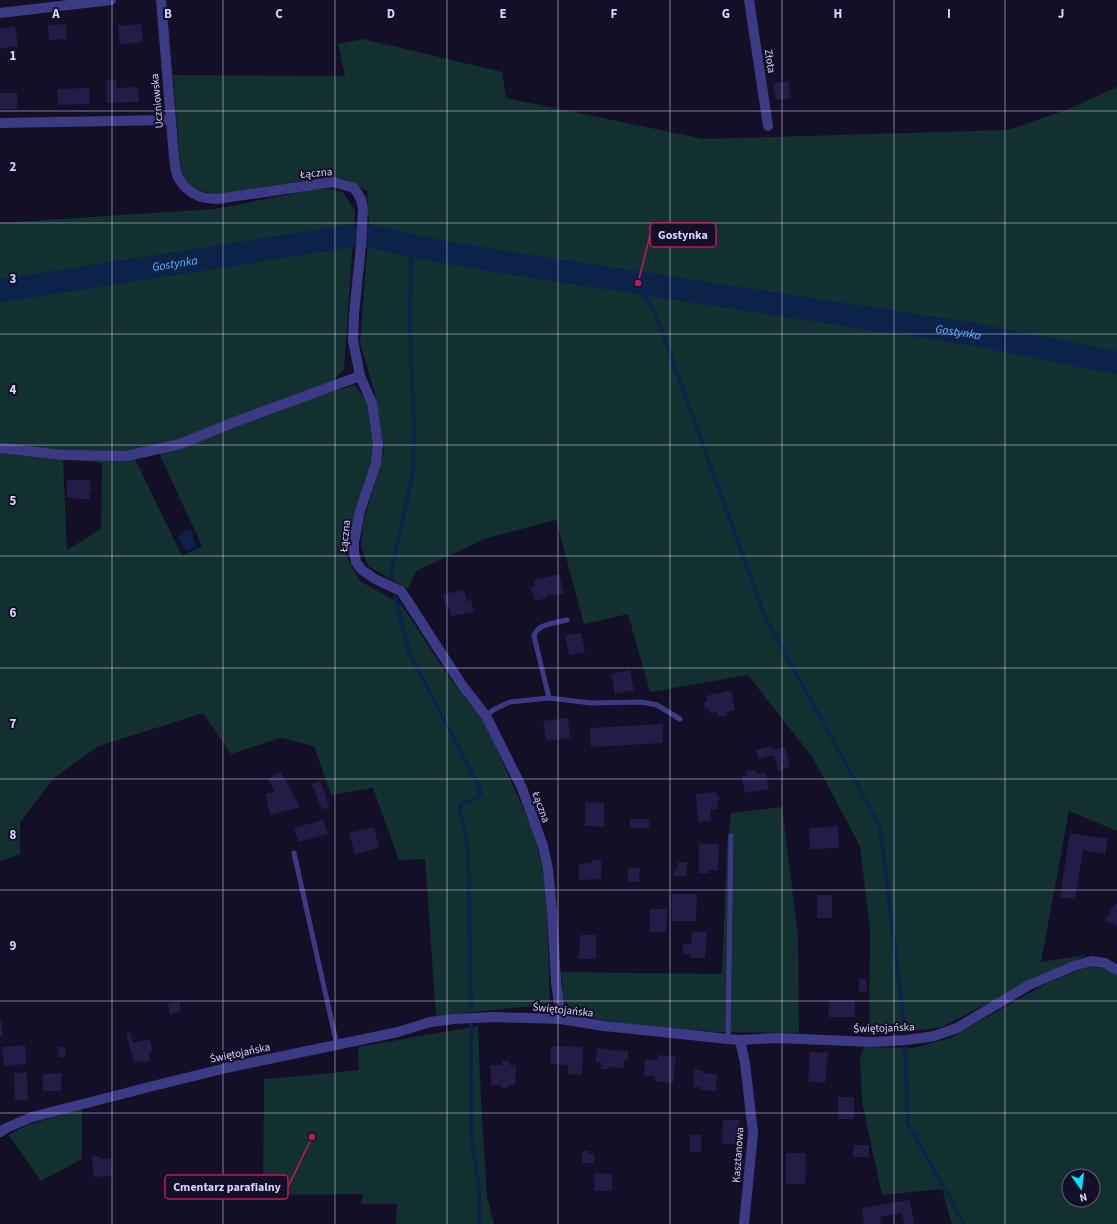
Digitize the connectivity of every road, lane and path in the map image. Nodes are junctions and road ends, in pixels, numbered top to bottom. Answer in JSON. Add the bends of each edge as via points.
{"nodes":[{"id":1,"x":111,"y":0,"type":"edge"},
{"id":2,"x":161,"y":0,"type":"edge"},
{"id":3,"x":749,"y":0,"type":"edge"},
{"id":4,"x":0,"y":12,"type":"edge"},
{"id":5,"x":171,"y":120,"type":"junction"},
{"id":6,"x":0,"y":124,"type":"edge"},
{"id":7,"x":768,"y":126,"type":"dead end"},
{"id":8,"x":192,"y":193,"type":"joint"},
{"id":9,"x":360,"y":376,"type":"junction"},
{"id":10,"x":0,"y":448,"type":"edge"},
{"id":11,"x":567,"y":620,"type":"dead end"},
{"id":12,"x":549,"y":698,"type":"junction"},
{"id":13,"x":486,"y":716,"type":"junction"},
{"id":14,"x":680,"y":719,"type":"dead end"},
{"id":15,"x":730,"y":836,"type":"dead end"},
{"id":16,"x":294,"y":853,"type":"dead end"},
{"id":17,"x":1117,"y":970,"type":"edge"},
{"id":18,"x":561,"y":1019,"type":"junction"},
{"id":19,"x":728,"y":1039,"type":"junction"},
{"id":20,"x":740,"y":1040,"type":"junction"},
{"id":21,"x":337,"y":1045,"type":"junction"},
{"id":22,"x":0,"y":1132,"type":"edge"},
{"id":23,"x":744,"y":1224,"type":"edge"}],
"edges":[{"from":1,"to":4,"type":"street"},
{"from":2,"to":5,"type":"street","name":"Uczniowska"},
{"from":3,"to":7,"type":"street","name":"Złota"},
{"from":5,"to":6,"type":"street"},
{"from":5,"to":8,"type":"street","name":"Uczniowska","via":[[178,178]]},
{"from":8,"to":9,"type":"street","name":"Łączna","via":[[205,199],[217,199],[333,182],[354,188],[363,209],[353,340]]},
{"from":9,"to":10,"type":"street","via":[[180,444],[126,456],[63,455]]},
{"from":9,"to":13,"type":"street","name":"Łączna","via":[[372,403],[378,445],[376,463],[360,511],[354,542],[356,562],[362,570],[401,591],[462,685]]},
{"from":11,"to":12,"type":"lane","via":[[541,627],[534,636]]},
{"from":12,"to":13,"type":"lane","via":[[510,702]]},
{"from":12,"to":14,"type":"lane","via":[[590,703],[642,702],[657,705]]},
{"from":13,"to":18,"type":"street","name":"Łączna","via":[[522,788],[548,869]]},
{"from":15,"to":19,"type":"lane"},
{"from":16,"to":21,"type":"lane"},
{"from":17,"to":20,"type":"street","name":"Świętojańska","via":[[1105,963],[1091,961],[1074,966],[1029,985],[957,1028],[934,1036],[872,1042],[777,1038]]},
{"from":18,"to":19,"type":"street","name":"Świętojańska"},
{"from":18,"to":21,"type":"street","name":"Świętojańska","via":[[494,1016],[454,1019],[430,1022],[398,1032]]},
{"from":19,"to":20,"type":"street","name":"Świętojańska"},
{"from":20,"to":23,"type":"street","name":"Kasztanowa","via":[[753,1133]]},
{"from":21,"to":22,"type":"street","name":"Świętojańska","via":[[212,1072],[39,1115]]}]}
